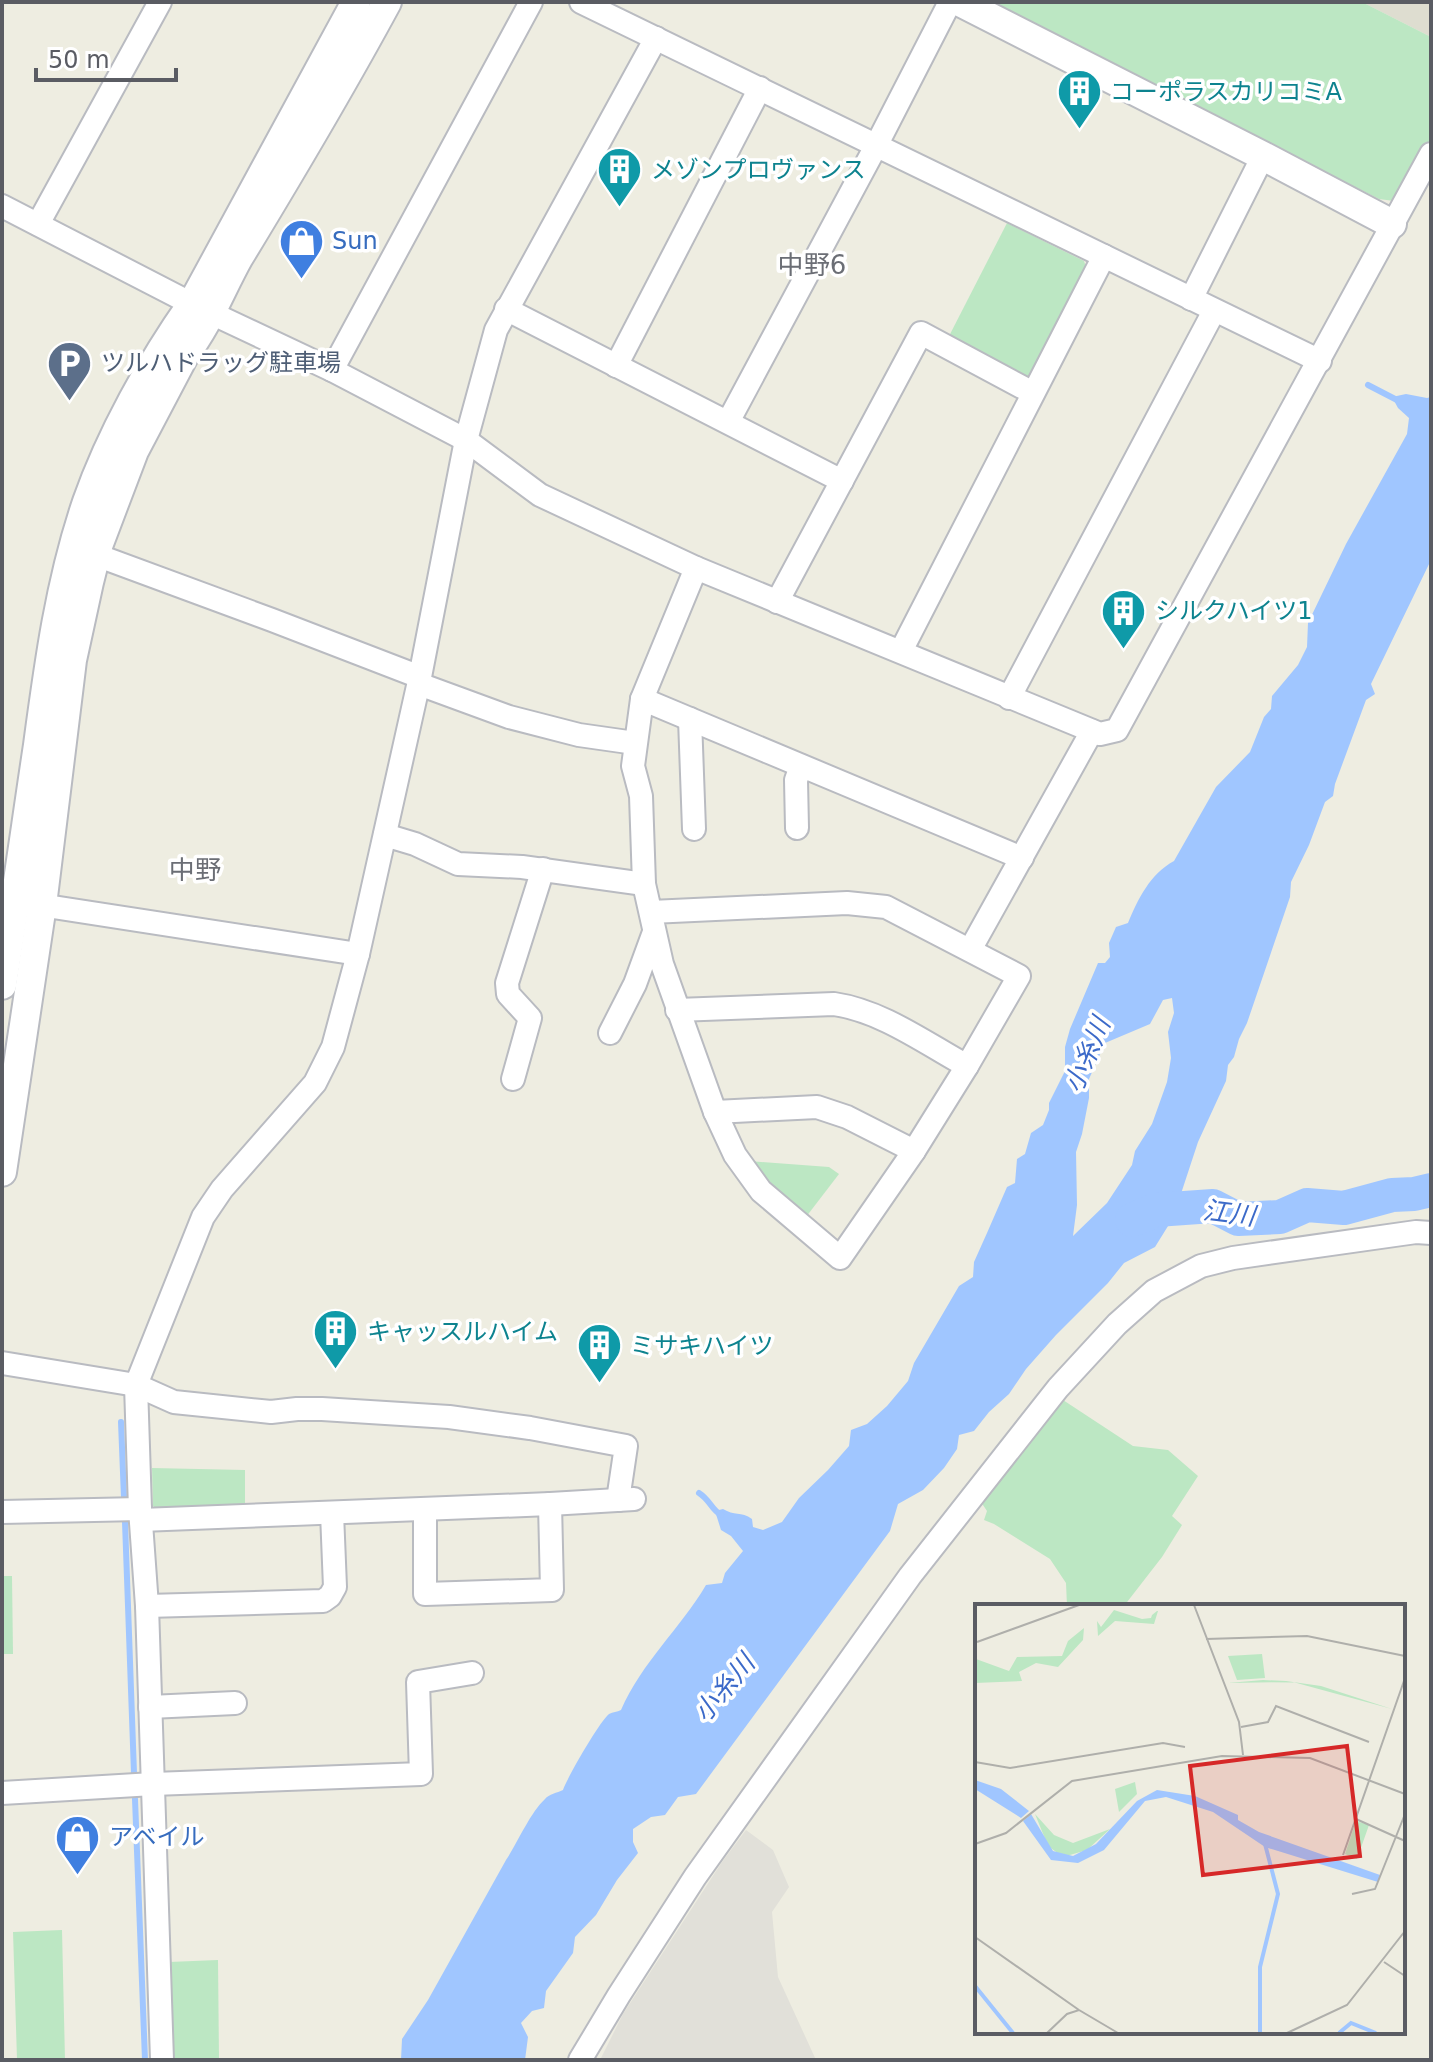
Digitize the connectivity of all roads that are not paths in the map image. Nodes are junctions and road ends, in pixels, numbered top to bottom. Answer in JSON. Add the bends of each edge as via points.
{"nodes":[{"id":1,"x":160,"y":2,"type":"edge"},
{"id":2,"x":356,"y":2,"type":"edge"},
{"id":3,"x":387,"y":2,"type":"edge"},
{"id":4,"x":531,"y":2,"type":"edge"},
{"id":5,"x":581,"y":2,"type":"edge"},
{"id":6,"x":950,"y":2,"type":"edge"},
{"id":7,"x":960,"y":2,"type":"edge"},
{"id":8,"x":656,"y":38,"type":"junction"},
{"id":9,"x":760,"y":88,"type":"junction"},
{"id":10,"x":876,"y":146,"type":"junction"},
{"id":11,"x":1431,"y":154,"type":"edge"},
{"id":12,"x":1263,"y":156,"type":"junction"},
{"id":13,"x":2,"y":206,"type":"edge"},
{"id":14,"x":38,"y":224,"type":"junction"},
{"id":15,"x":1392,"y":224,"type":"junction"},
{"id":16,"x":1104,"y":256,"type":"junction"},
{"id":17,"x":1191,"y":299,"type":"junction"},
{"id":18,"x":201,"y":308,"type":"junction"},
{"id":19,"x":506,"y":309,"type":"junction"},
{"id":20,"x":1214,"y":311,"type":"junction"},
{"id":21,"x":1320,"y":361,"type":"junction"},
{"id":22,"x":616,"y":366,"type":"junction"},
{"id":23,"x":332,"y":370,"type":"junction"},
{"id":24,"x":1033,"y":393,"type":"junction"},
{"id":25,"x":728,"y":422,"type":"junction"},
{"id":26,"x":466,"y":440,"type":"junction"},
{"id":27,"x":842,"y":481,"type":"junction"},
{"id":28,"x":96,"y":555,"type":"junction"},
{"id":29,"x":696,"y":568,"type":"junction"},
{"id":30,"x":777,"y":602,"type":"junction"},
{"id":31,"x":901,"y":651,"type":"junction"},
{"id":32,"x":420,"y":680,"type":"junction"},
{"id":33,"x":1009,"y":698,"type":"junction"},
{"id":34,"x":642,"y":699,"type":"junction"},
{"id":35,"x":690,"y":719,"type":"junction"},
{"id":36,"x":1092,"y":731,"type":"junction"},
{"id":37,"x":635,"y":743,"type":"junction"},
{"id":38,"x":801,"y":766,"type":"junction"},
{"id":39,"x":797,"y":828,"type":"dead end"},
{"id":40,"x":694,"y":829,"type":"dead end"},
{"id":41,"x":385,"y":835,"type":"junction"},
{"id":42,"x":1022,"y":858,"type":"junction"},
{"id":43,"x":543,"y":869,"type":"junction"},
{"id":44,"x":644,"y":884,"type":"junction"},
{"id":45,"x":20,"y":902,"type":"edge"},
{"id":46,"x":652,"y":922,"type":"junction"},
{"id":47,"x":970,"y":950,"type":"junction"},
{"id":48,"x":358,"y":954,"type":"junction"},
{"id":49,"x":2,"y":985,"type":"edge"},
{"id":50,"x":677,"y":1010,"type":"junction"},
{"id":51,"x":610,"y":1033,"type":"dead end"},
{"id":52,"x":967,"y":1066,"type":"junction"},
{"id":53,"x":513,"y":1079,"type":"dead end"},
{"id":54,"x":715,"y":1112,"type":"junction"},
{"id":55,"x":914,"y":1151,"type":"junction"},
{"id":56,"x":2,"y":1172,"type":"edge"},
{"id":57,"x":1431,"y":1233,"type":"edge"},
{"id":58,"x":2,"y":1363,"type":"edge"},
{"id":59,"x":136,"y":1385,"type":"junction"},
{"id":60,"x":550,"y":1504,"type":"junction"},
{"id":61,"x":425,"y":1509,"type":"junction"},
{"id":62,"x":2,"y":1512,"type":"edge"},
{"id":63,"x":332,"y":1513,"type":"junction"},
{"id":64,"x":141,"y":1514,"type":"junction"},
{"id":65,"x":147,"y":1606,"type":"junction"},
{"id":66,"x":472,"y":1673,"type":"dead end"},
{"id":67,"x":235,"y":1703,"type":"dead end"},
{"id":68,"x":150,"y":1707,"type":"junction"},
{"id":69,"x":153,"y":1784,"type":"junction"},
{"id":70,"x":2,"y":1793,"type":"edge"},
{"id":71,"x":162,"y":2060,"type":"edge"},
{"id":72,"x":580,"y":2060,"type":"edge"}],
"edges":[{"from":1,"to":14,"type":"street"},
{"from":2,"to":18,"type":"street"},
{"from":3,"to":18,"type":"street","via":[[223,285]]},
{"from":4,"to":23,"type":"street"},
{"from":5,"to":8,"type":"street"},
{"from":6,"to":10,"type":"street"},
{"from":7,"to":12,"type":"street"},
{"from":8,"to":9,"type":"street"},
{"from":8,"to":19,"type":"street"},
{"from":9,"to":10,"type":"street"},
{"from":9,"to":22,"type":"street"},
{"from":10,"to":16,"type":"street"},
{"from":10,"to":25,"type":"street"},
{"from":11,"to":15,"type":"street"},
{"from":12,"to":15,"type":"street"},
{"from":12,"to":17,"type":"street"},
{"from":13,"to":14,"type":"street"},
{"from":14,"to":18,"type":"street"},
{"from":15,"to":21,"type":"street"},
{"from":16,"to":17,"type":"street"},
{"from":16,"to":24,"type":"street"},
{"from":17,"to":20,"type":"street"},
{"from":18,"to":23,"type":"street"},
{"from":18,"to":28,"type":"street","via":[[197,339],[134,451]]},
{"from":18,"to":45,"type":"street","via":[[165,341],[88,499],[65,577],[50,657]]},
{"from":19,"to":22,"type":"street"},
{"from":19,"to":26,"type":"street"},
{"from":20,"to":21,"type":"street"},
{"from":20,"to":33,"type":"street"},
{"from":21,"to":36,"type":"street","via":[[1117,730]]},
{"from":22,"to":25,"type":"street"},
{"from":23,"to":26,"type":"street"},
{"from":24,"to":27,"type":"street","via":[[921,333]]},
{"from":24,"to":31,"type":"street"},
{"from":25,"to":27,"type":"street"},
{"from":26,"to":29,"type":"street","via":[[540,495]]},
{"from":26,"to":32,"type":"street"},
{"from":27,"to":30,"type":"street"},
{"from":28,"to":32,"type":"street"},
{"from":28,"to":45,"type":"street"},
{"from":29,"to":30,"type":"street"},
{"from":29,"to":34,"type":"street"},
{"from":30,"to":31,"type":"street"},
{"from":31,"to":33,"type":"street"},
{"from":32,"to":37,"type":"street","via":[[509,717]]},
{"from":32,"to":41,"type":"street"},
{"from":33,"to":36,"type":"street"},
{"from":34,"to":35,"type":"street"},
{"from":34,"to":37,"type":"street"},
{"from":35,"to":38,"type":"street"},
{"from":35,"to":40,"type":"street"},
{"from":36,"to":42,"type":"street"},
{"from":37,"to":44,"type":"street"},
{"from":38,"to":39,"type":"street","via":[[796,780]]},
{"from":38,"to":42,"type":"street"},
{"from":41,"to":43,"type":"street","via":[[458,864]]},
{"from":41,"to":48,"type":"street"},
{"from":42,"to":47,"type":"street"},
{"from":43,"to":44,"type":"street"},
{"from":43,"to":53,"type":"street","via":[[507,983],[508,994],[530,1018]]},
{"from":44,"to":46,"type":"street"},
{"from":45,"to":48,"type":"street"},
{"from":45,"to":49,"type":"street"},
{"from":45,"to":56,"type":"street"},
{"from":46,"to":47,"type":"street","via":[[847,903],[886,907]]},
{"from":46,"to":50,"type":"street"},
{"from":46,"to":51,"type":"street","via":[[635,984]]},
{"from":47,"to":52,"type":"street","via":[[1019,976]]},
{"from":48,"to":59,"type":"street","via":[[333,1047],[315,1083],[203,1217]]},
{"from":50,"to":52,"type":"street","via":[[856,1007]]},
{"from":50,"to":54,"type":"street"},
{"from":52,"to":55,"type":"street"},
{"from":54,"to":55,"type":"street","via":[[817,1107]]},
{"from":54,"to":55,"type":"street","via":[[735,1155],[761,1191],[840,1258]]},
{"from":57,"to":72,"type":"street","via":[[1201,1266],[1154,1291],[1117,1324],[1058,1388],[910,1576],[695,1877]]},
{"from":58,"to":59,"type":"street"},
{"from":59,"to":60,"type":"street","via":[[174,1402],[271,1412],[322,1409],[449,1417],[626,1446],[626,1500]]},
{"from":59,"to":64,"type":"street"},
{"from":60,"to":61,"type":"street"},
{"from":60,"to":61,"type":"street","via":[[552,1590],[425,1594]]},
{"from":61,"to":63,"type":"street"},
{"from":62,"to":64,"type":"street"},
{"from":63,"to":64,"type":"street"},
{"from":63,"to":65,"type":"street","via":[[335,1587],[323,1601]]},
{"from":64,"to":65,"type":"street"},
{"from":65,"to":68,"type":"street"},
{"from":66,"to":69,"type":"street","via":[[418,1682],[421,1774]]},
{"from":67,"to":68,"type":"street"},
{"from":68,"to":69,"type":"street"},
{"from":69,"to":70,"type":"street"},
{"from":69,"to":71,"type":"street"}]}
